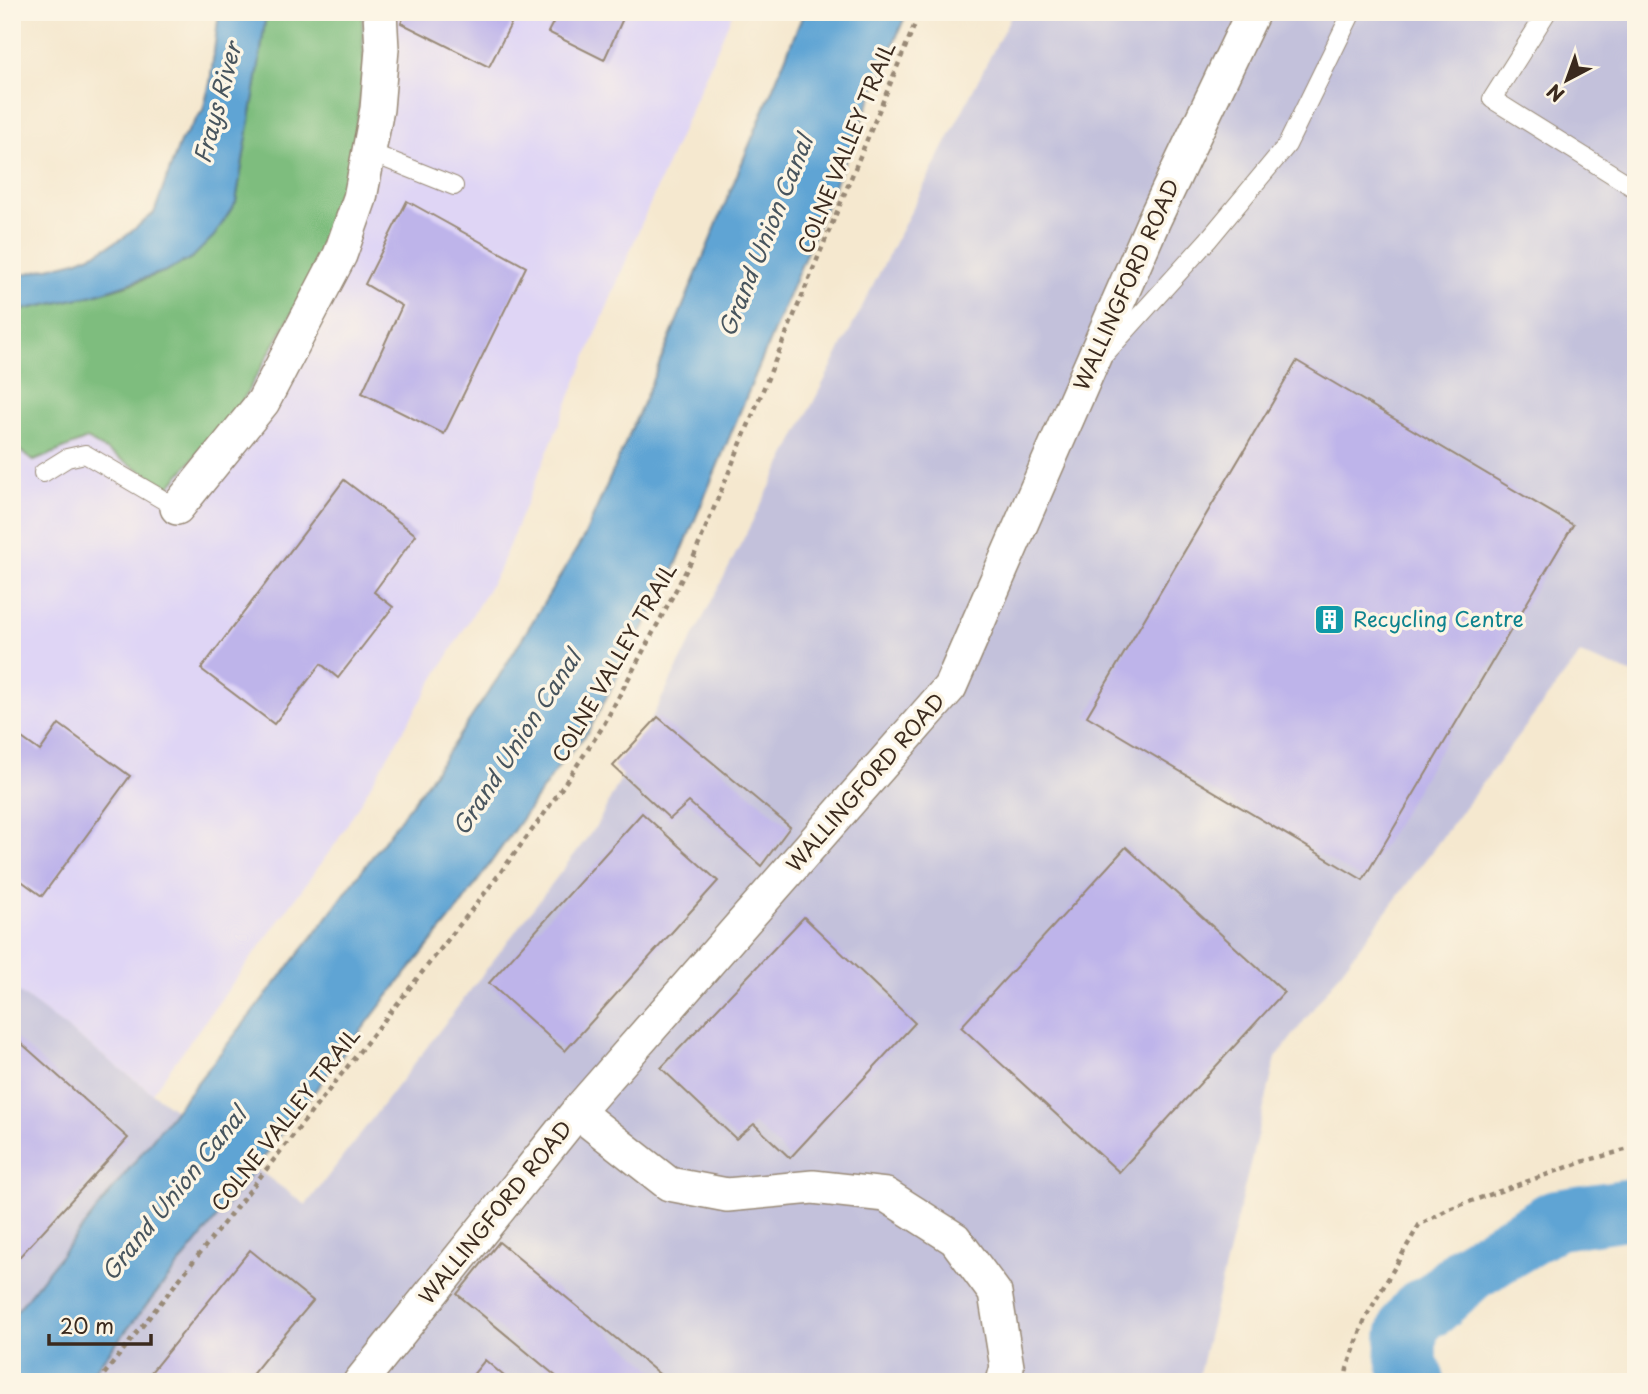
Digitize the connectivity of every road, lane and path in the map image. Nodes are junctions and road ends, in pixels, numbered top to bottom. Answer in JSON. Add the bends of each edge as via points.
{"nodes":[{"id":1,"x":380,"y":12,"type":"edge"},
{"id":2,"x":920,"y":12,"type":"edge"},
{"id":3,"x":1253,"y":12,"type":"edge"},
{"id":4,"x":1352,"y":12,"type":"edge"},
{"id":5,"x":1547,"y":12,"type":"edge"},
{"id":6,"x":369,"y":152,"type":"junction"},
{"id":7,"x":454,"y":186,"type":"dead end"},
{"id":8,"x":1636,"y":189,"type":"edge"},
{"id":9,"x":1087,"y":375,"type":"junction"},
{"id":10,"x":43,"y":473,"type":"dead end"},
{"id":11,"x":177,"y":508,"type":"joint"},
{"id":12,"x":577,"y":1112,"type":"junction"},
{"id":13,"x":1636,"y":1147,"type":"edge"},
{"id":14,"x":98,"y":1382,"type":"edge"},
{"id":15,"x":360,"y":1382,"type":"edge"},
{"id":16,"x":1003,"y":1382,"type":"edge"},
{"id":17,"x":1345,"y":1382,"type":"edge"}],
"edges":[{"from":1,"to":6,"type":"street","via":[[382,49]]},
{"from":2,"to":14,"type":"path","name":"COLNE VALLEY TRAIL","via":[[694,556],[602,728],[488,889]]},
{"from":3,"to":9,"type":"street","name":"WALLINGFORD ROAD","via":[[1154,220]]},
{"from":4,"to":9,"type":"lane","via":[[1287,145]]},
{"from":5,"to":8,"type":"lane","via":[[1492,99]]},
{"from":6,"to":7,"type":"lane"},
{"from":6,"to":11,"type":"street","via":[[360,198],[340,255],[300,334],[262,402]]},
{"from":9,"to":12,"type":"street","name":"WALLINGFORD ROAD","via":[[950,688]]},
{"from":10,"to":11,"type":"lane","via":[[67,458],[85,454]]},
{"from":12,"to":15,"type":"street","name":"WALLINGFORD ROAD"},
{"from":12,"to":16,"type":"street","via":[[669,1184],[727,1195],[813,1187],[886,1195],[955,1239],[995,1293],[1006,1367]]},
{"from":13,"to":17,"type":"path","via":[[1449,1209],[1419,1225],[1365,1319]]}]}
